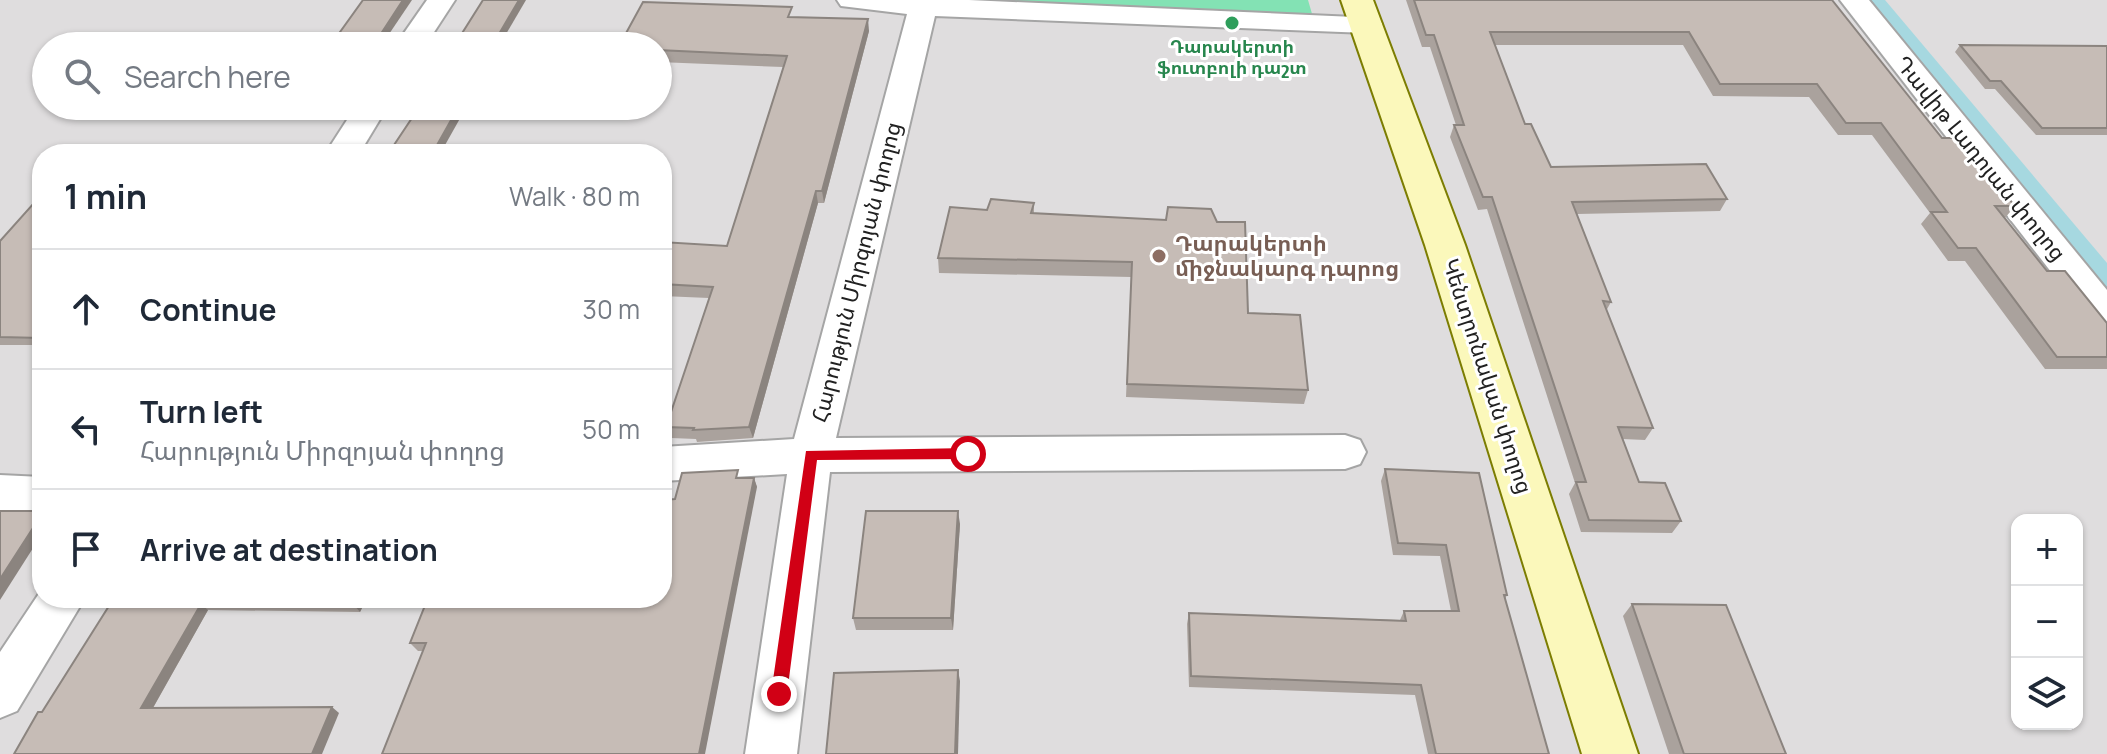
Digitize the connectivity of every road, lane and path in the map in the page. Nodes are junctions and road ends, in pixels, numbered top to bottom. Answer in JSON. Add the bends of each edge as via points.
{"nodes":[{"id":1,"x":441,"y":0,"type":"edge"},
{"id":2,"x":851,"y":0,"type":"edge"},
{"id":3,"x":1854,"y":0,"type":"edge"},
{"id":4,"x":923,"y":7,"type":"junction"},
{"id":5,"x":1362,"y":12,"type":"edge"},
{"id":6,"x":419,"y":32,"type":"edge"},
{"id":7,"x":363,"y":120,"type":"edge"},
{"id":8,"x":348,"y":144,"type":"edge"},
{"id":9,"x":2107,"y":316,"type":"edge"},
{"id":10,"x":1345,"y":452,"type":"dead end"},
{"id":11,"x":811,"y":455,"type":"junction"},
{"id":12,"x":672,"y":463,"type":"edge"},
{"id":13,"x":0,"y":493,"type":"edge"},
{"id":14,"x":32,"y":495,"type":"edge"},
{"id":15,"x":56,"y":608,"type":"edge"},
{"id":16,"x":0,"y":695,"type":"edge"},
{"id":17,"x":771,"y":754,"type":"edge"},
{"id":18,"x":1610,"y":754,"type":"edge"}],
"edges":[{"from":1,"to":6,"type":"street"},
{"from":2,"to":4,"type":"street"},
{"from":3,"to":9,"type":"street","name":"Դավիթ Լադոյան փողոց"},
{"from":4,"to":5,"type":"street"},
{"from":4,"to":11,"type":"street","name":"Հարություն Միրզոյան փողոց"},
{"from":5,"to":18,"type":"main road","name":"Կենտրոնական փողոց","via":[[1445,245]]},
{"from":7,"to":8,"type":"street"},
{"from":10,"to":11,"type":"street"},
{"from":11,"to":12,"type":"street"},
{"from":11,"to":17,"type":"street","name":"Հարություն Միրզոյան փողոց"},
{"from":13,"to":14,"type":"street"},
{"from":15,"to":16,"type":"street"}]}
